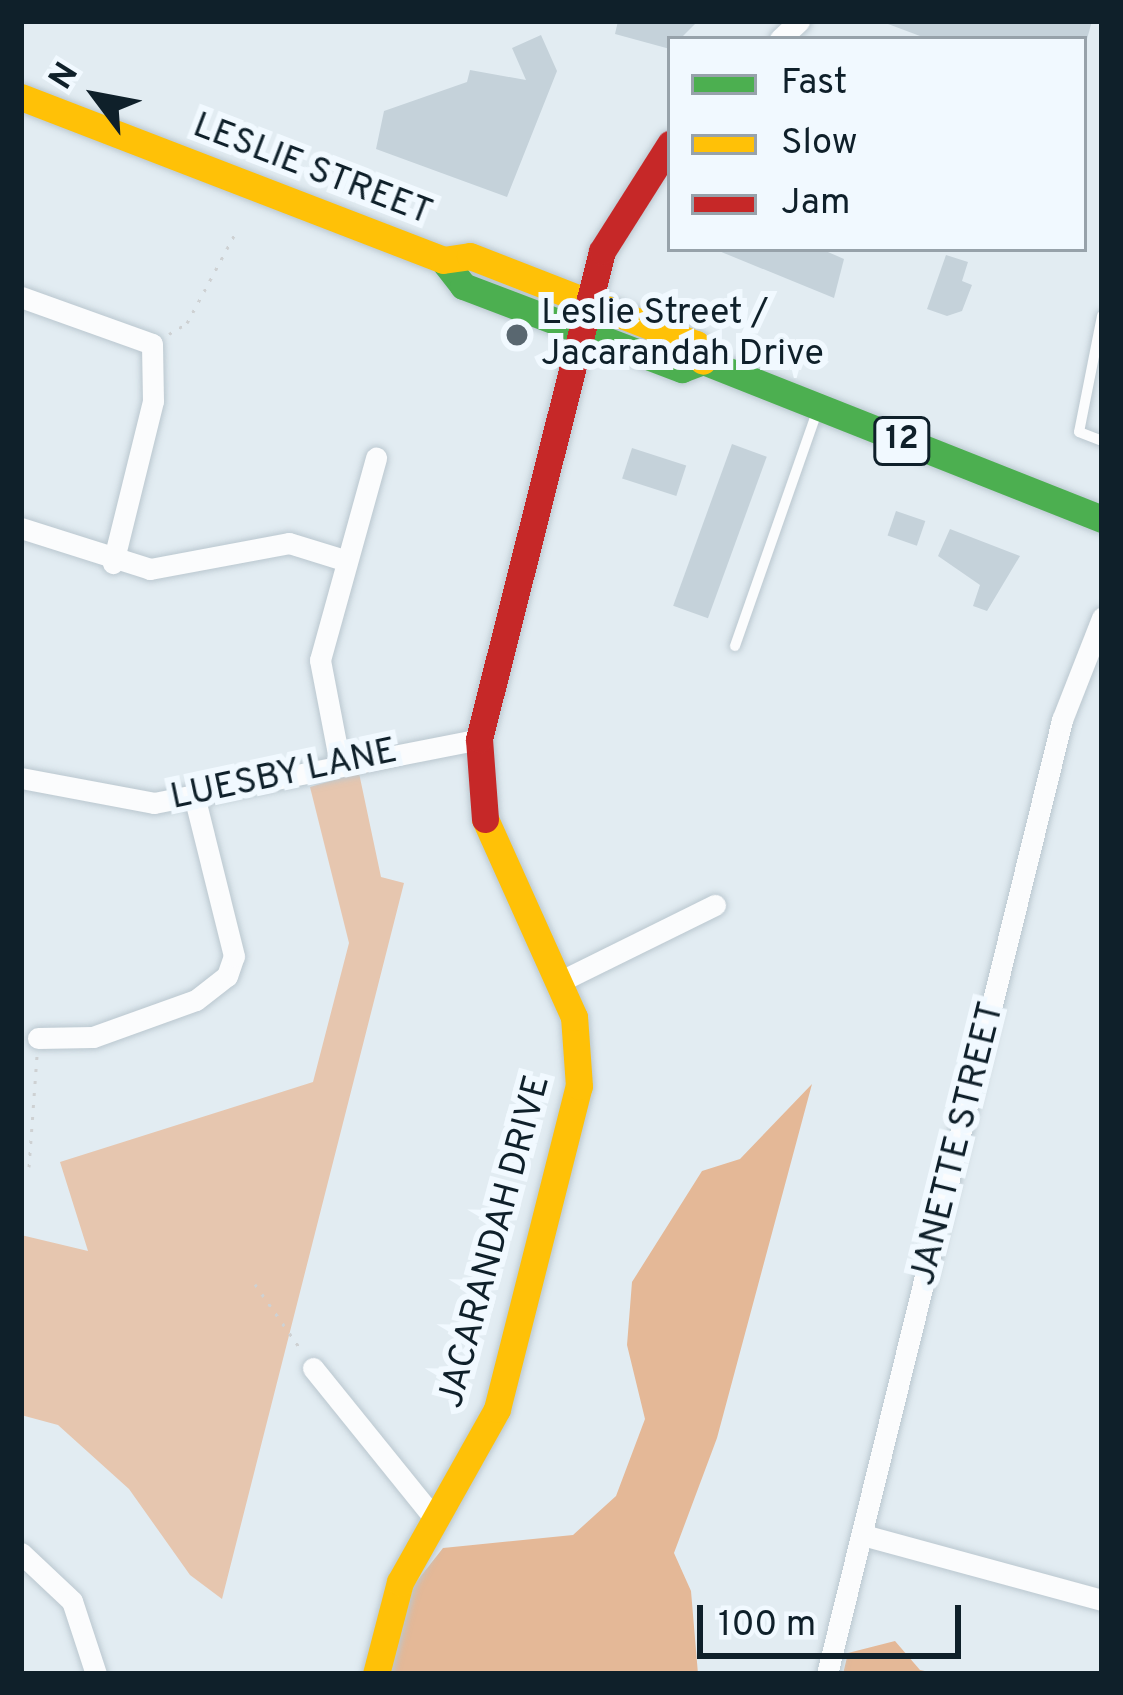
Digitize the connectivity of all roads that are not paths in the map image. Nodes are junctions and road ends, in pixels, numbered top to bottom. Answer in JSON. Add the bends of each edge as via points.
{"nodes":[{"id":1,"x":21,"y":98,"type":"edge"},
{"id":2,"x":667,"y":148,"type":"edge"},
{"id":3,"x":442,"y":260,"type":"junction"},
{"id":4,"x":21,"y":297,"type":"edge"},
{"id":5,"x":588,"y":302,"type":"junction"},
{"id":6,"x":1102,"y":316,"type":"edge"},
{"id":7,"x":581,"y":332,"type":"junction"},
{"id":8,"x":703,"y":361,"type":"junction"},
{"id":9,"x":819,"y":407,"type":"junction"},
{"id":10,"x":1102,"y":441,"type":"edge"},
{"id":11,"x":376,"y":458,"type":"dead end"},
{"id":12,"x":1102,"y":519,"type":"edge"},
{"id":13,"x":21,"y":528,"type":"edge"},
{"id":14,"x":344,"y":560,"type":"junction"},
{"id":15,"x":113,"y":563,"type":"junction"},
{"id":16,"x":1102,"y":618,"type":"edge"},
{"id":17,"x":735,"y":646,"type":"dead end"},
{"id":18,"x":479,"y":739,"type":"junction"},
{"id":19,"x":340,"y":764,"type":"junction"},
{"id":20,"x":21,"y":778,"type":"edge"},
{"id":21,"x":195,"y":799,"type":"junction"},
{"id":22,"x":716,"y":905,"type":"dead end"},
{"id":23,"x":559,"y":982,"type":"junction"},
{"id":24,"x":38,"y":1038,"type":"road end"},
{"id":25,"x":313,"y":1368,"type":"road end"},
{"id":26,"x":435,"y":1520,"type":"junction"},
{"id":27,"x":863,"y":1535,"type":"junction"},
{"id":28,"x":21,"y":1553,"type":"edge"},
{"id":29,"x":1102,"y":1600,"type":"edge"},
{"id":30,"x":96,"y":1674,"type":"edge"},
{"id":31,"x":376,"y":1674,"type":"edge"},
{"id":32,"x":826,"y":1674,"type":"edge"}],
"edges":[{"from":1,"to":3,"type":"street","name":"LESLIE STREET","number":"12"},
{"from":2,"to":5,"type":"street","name":"JACARANDAH DRIVE","via":[[619,215]]},
{"from":3,"to":5,"type":"street","name":"LESLIE STREET","number":"12","via":[[470,256]]},
{"from":3,"to":7,"type":"street","name":"LESLIE STREET","number":"12","via":[[463,286]]},
{"from":4,"to":15,"type":"street","via":[[152,344],[153,401]]},
{"from":5,"to":7,"type":"street","name":"JACARANDAH DRIVE"},
{"from":5,"to":8,"type":"street","name":"LESLIE STREET","number":"12","via":[[696,344]]},
{"from":6,"to":10,"type":"lane","via":[[1079,432]]},
{"from":7,"to":8,"type":"street","name":"LESLIE STREET","number":"12","via":[[682,369]]},
{"from":7,"to":18,"type":"street","name":"JACARANDAH DRIVE"},
{"from":8,"to":9,"type":"street","name":"LESLIE STREET","number":"12"},
{"from":9,"to":12,"type":"street","name":"LESLIE STREET","number":"12"},
{"from":9,"to":17,"type":"lane"},
{"from":11,"to":14,"type":"street"},
{"from":13,"to":15,"type":"street"},
{"from":14,"to":15,"type":"street","via":[[289,543],[150,569]]},
{"from":14,"to":19,"type":"street","via":[[320,660]]},
{"from":16,"to":27,"type":"street","name":"JANETTE STREET","via":[[1062,720]]},
{"from":18,"to":19,"type":"street","name":"LUESBY LANE"},
{"from":18,"to":23,"type":"street","name":"JACARANDAH DRIVE","via":[[485,825]]},
{"from":19,"to":21,"type":"street","name":"LUESBY LANE"},
{"from":20,"to":21,"type":"street","name":"LUESBY LANE","via":[[116,804]]},
{"from":21,"to":24,"type":"street","via":[[234,956],[227,976],[110,1031]]},
{"from":22,"to":23,"type":"street"},
{"from":23,"to":26,"type":"street","name":"JACARANDAH DRIVE","via":[[579,1086],[497,1409]]},
{"from":25,"to":26,"type":"street"},
{"from":26,"to":31,"type":"street","name":"JACARANDAH DRIVE","via":[[382,1624]]},
{"from":27,"to":29,"type":"street"},
{"from":27,"to":32,"type":"street","name":"JANETTE STREET"},
{"from":28,"to":30,"type":"street","via":[[72,1601]]}]}
